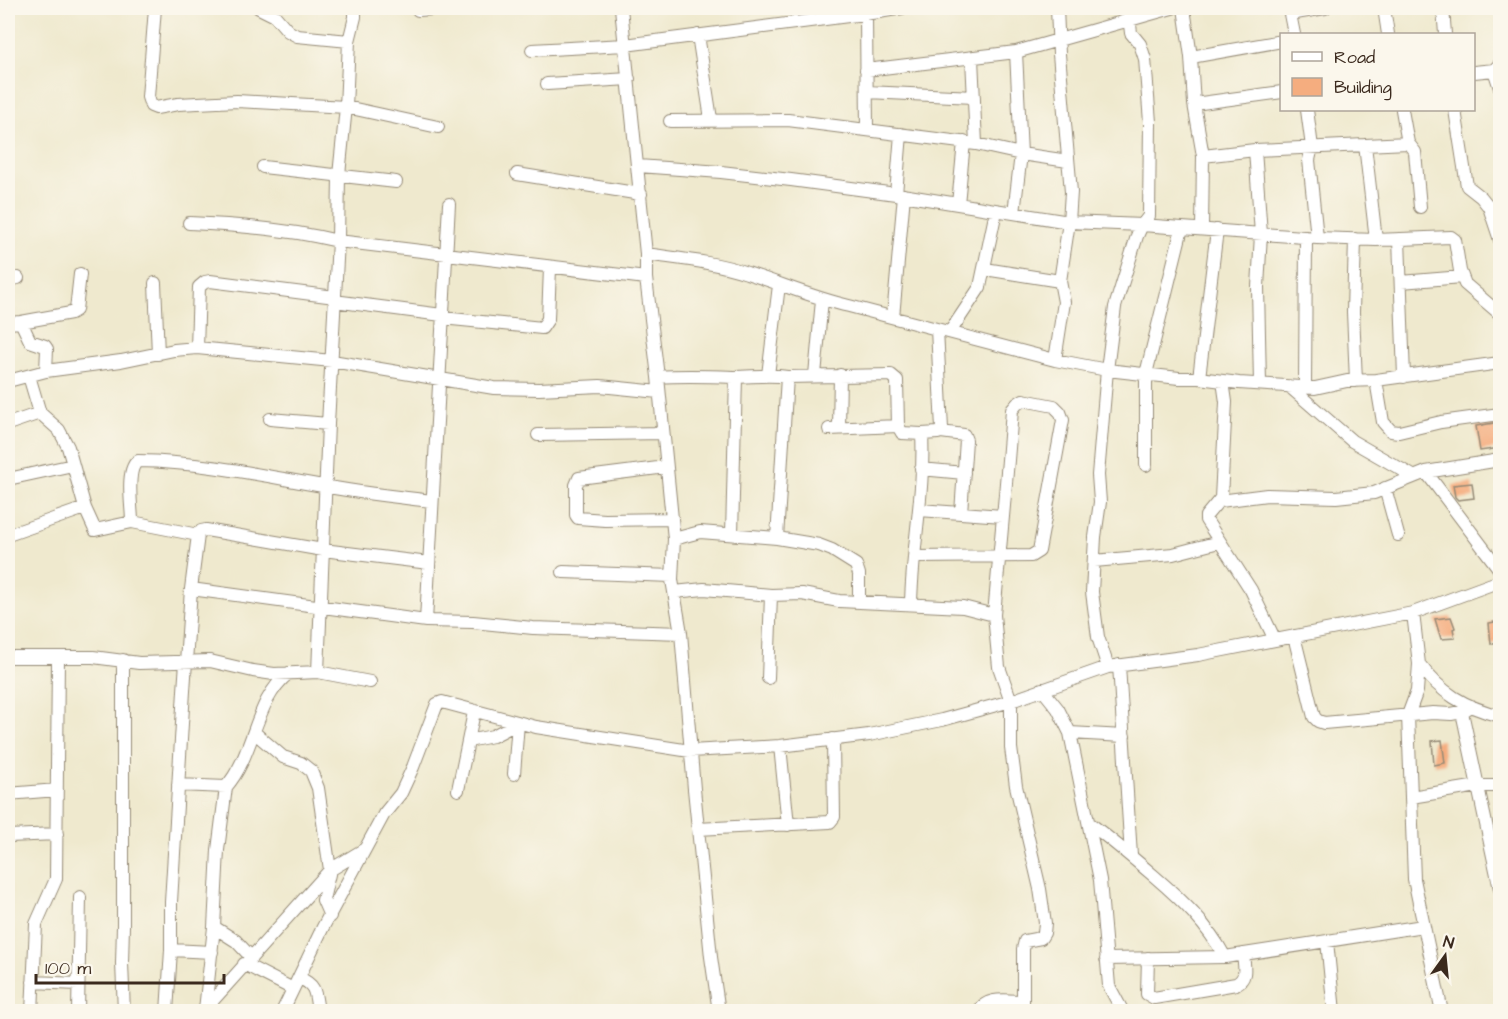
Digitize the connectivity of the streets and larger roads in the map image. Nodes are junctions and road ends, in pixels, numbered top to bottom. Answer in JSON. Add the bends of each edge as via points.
{"nodes":[{"id":1,"x":155,"y":8,"type":"edge"},
{"id":2,"x":259,"y":8,"type":"edge"},
{"id":3,"x":355,"y":8,"type":"edge"},
{"id":4,"x":449,"y":8,"type":"edge"},
{"id":5,"x":621,"y":8,"type":"edge"},
{"id":6,"x":902,"y":8,"type":"edge"},
{"id":7,"x":1057,"y":8,"type":"edge"},
{"id":8,"x":1172,"y":8,"type":"edge"},
{"id":9,"x":1184,"y":8,"type":"edge"},
{"id":10,"x":1325,"y":8,"type":"edge"},
{"id":11,"x":1384,"y":8,"type":"edge"},
{"id":12,"x":1443,"y":8,"type":"edge"},
{"id":13,"x":418,"y":10,"type":"dead end"},
{"id":14,"x":879,"y":10,"type":"edge"},
{"id":15,"x":1289,"y":11,"type":"edge"},
{"id":16,"x":1129,"y":13,"type":"edge"},
{"id":17,"x":866,"y":14,"type":"junction"},
{"id":18,"x":1294,"y":33,"type":"edge"},
{"id":19,"x":1388,"y":33,"type":"edge"},
{"id":20,"x":1445,"y":33,"type":"edge"},
{"id":21,"x":698,"y":35,"type":"junction"},
{"id":22,"x":349,"y":41,"type":"junction"},
{"id":23,"x":1058,"y":41,"type":"junction"},
{"id":24,"x":1280,"y":41,"type":"edge"},
{"id":25,"x":625,"y":45,"type":"junction"},
{"id":26,"x":532,"y":50,"type":"dead end"},
{"id":27,"x":1016,"y":52,"type":"junction"},
{"id":28,"x":1191,"y":57,"type":"junction"},
{"id":29,"x":972,"y":58,"type":"junction"},
{"id":30,"x":1497,"y":67,"type":"edge"},
{"id":31,"x":866,"y":70,"type":"junction"},
{"id":32,"x":1475,"y":72,"type":"edge"},
{"id":33,"x":629,"y":79,"type":"junction"},
{"id":34,"x":548,"y":84,"type":"dead end"},
{"id":35,"x":1500,"y":88,"type":"edge"},
{"id":36,"x":867,"y":92,"type":"junction"},
{"id":37,"x":1280,"y":92,"type":"edge"},
{"id":38,"x":974,"y":97,"type":"junction"},
{"id":39,"x":1194,"y":104,"type":"junction"},
{"id":40,"x":346,"y":107,"type":"junction"},
{"id":41,"x":1307,"y":111,"type":"edge"},
{"id":42,"x":1402,"y":111,"type":"edge"},
{"id":43,"x":1455,"y":111,"type":"edge"},
{"id":44,"x":711,"y":119,"type":"junction"},
{"id":45,"x":670,"y":121,"type":"dead end"},
{"id":46,"x":438,"y":127,"type":"dead end"},
{"id":47,"x":867,"y":130,"type":"junction"},
{"id":48,"x":901,"y":134,"type":"junction"},
{"id":49,"x":970,"y":143,"type":"junction"},
{"id":50,"x":1408,"y":143,"type":"junction"},
{"id":51,"x":1365,"y":145,"type":"junction"},
{"id":52,"x":1312,"y":147,"type":"junction"},
{"id":53,"x":1255,"y":150,"type":"junction"},
{"id":54,"x":1021,"y":154,"type":"junction"},
{"id":55,"x":1203,"y":156,"type":"junction"},
{"id":56,"x":1068,"y":161,"type":"junction"},
{"id":57,"x":638,"y":166,"type":"junction"},
{"id":58,"x":263,"y":167,"type":"dead end"},
{"id":59,"x":517,"y":174,"type":"dead end"},
{"id":60,"x":339,"y":175,"type":"junction"},
{"id":61,"x":396,"y":182,"type":"dead end"},
{"id":62,"x":641,"y":195,"type":"junction"},
{"id":63,"x":900,"y":195,"type":"junction"},
{"id":64,"x":448,"y":204,"type":"dead end"},
{"id":65,"x":958,"y":204,"type":"junction"},
{"id":66,"x":1420,"y":207,"type":"dead end"},
{"id":67,"x":996,"y":211,"type":"junction"},
{"id":68,"x":1014,"y":213,"type":"junction"},
{"id":69,"x":1069,"y":222,"type":"junction"},
{"id":70,"x":189,"y":223,"type":"dead end"},
{"id":71,"x":1142,"y":225,"type":"junction"},
{"id":72,"x":1182,"y":228,"type":"junction"},
{"id":73,"x":1202,"y":229,"type":"junction"},
{"id":74,"x":1216,"y":230,"type":"junction"},
{"id":75,"x":1261,"y":234,"type":"junction"},
{"id":76,"x":1312,"y":238,"type":"junction"},
{"id":77,"x":1355,"y":239,"type":"junction"},
{"id":78,"x":1399,"y":239,"type":"junction"},
{"id":79,"x":1376,"y":240,"type":"junction"},
{"id":80,"x":1500,"y":240,"type":"edge"},
{"id":81,"x":338,"y":241,"type":"junction"},
{"id":82,"x":646,"y":254,"type":"junction"},
{"id":83,"x":445,"y":255,"type":"junction"},
{"id":84,"x":550,"y":268,"type":"junction"},
{"id":85,"x":985,"y":269,"type":"junction"},
{"id":86,"x":80,"y":274,"type":"dead end"},
{"id":87,"x":1462,"y":278,"type":"junction"},
{"id":88,"x":646,"y":279,"type":"junction"},
{"id":89,"x":1060,"y":281,"type":"junction"},
{"id":90,"x":1401,"y":282,"type":"junction"},
{"id":91,"x":155,"y":283,"type":"dead end"},
{"id":92,"x":779,"y":285,"type":"junction"},
{"id":93,"x":335,"y":299,"type":"junction"},
{"id":94,"x":822,"y":300,"type":"junction"},
{"id":95,"x":1500,"y":314,"type":"edge"},
{"id":96,"x":442,"y":316,"type":"junction"},
{"id":97,"x":893,"y":317,"type":"junction"},
{"id":98,"x":21,"y":322,"type":"junction"},
{"id":99,"x":8,"y":323,"type":"edge"},
{"id":100,"x":937,"y":329,"type":"junction"},
{"id":101,"x":950,"y":332,"type":"junction"},
{"id":102,"x":197,"y":348,"type":"junction"},
{"id":103,"x":158,"y":354,"type":"junction"},
{"id":104,"x":1055,"y":360,"type":"junction"},
{"id":105,"x":332,"y":361,"type":"junction"},
{"id":106,"x":1500,"y":363,"type":"edge"},
{"id":107,"x":1107,"y":370,"type":"junction"},
{"id":108,"x":46,"y":371,"type":"junction"},
{"id":109,"x":1146,"y":374,"type":"junction"},
{"id":110,"x":768,"y":375,"type":"junction"},
{"id":111,"x":815,"y":375,"type":"junction"},
{"id":112,"x":840,"y":375,"type":"junction"},
{"id":113,"x":28,"y":376,"type":"junction"},
{"id":114,"x":1404,"y":376,"type":"junction"},
{"id":115,"x":658,"y":377,"type":"junction"},
{"id":116,"x":736,"y":377,"type":"junction"},
{"id":117,"x":786,"y":377,"type":"junction"},
{"id":118,"x":1199,"y":378,"type":"junction"},
{"id":119,"x":439,"y":379,"type":"junction"},
{"id":120,"x":1376,"y":380,"type":"junction"},
{"id":121,"x":8,"y":381,"type":"edge"},
{"id":122,"x":1222,"y":381,"type":"junction"},
{"id":123,"x":1356,"y":381,"type":"junction"},
{"id":124,"x":1260,"y":384,"type":"junction"},
{"id":125,"x":1289,"y":386,"type":"junction"},
{"id":126,"x":1305,"y":387,"type":"junction"},
{"id":127,"x":659,"y":392,"type":"junction"},
{"id":128,"x":40,"y":413,"type":"junction"},
{"id":129,"x":1500,"y":414,"type":"edge"},
{"id":130,"x":270,"y":419,"type":"dead end"},
{"id":131,"x":8,"y":423,"type":"edge"},
{"id":132,"x":328,"y":424,"type":"junction"},
{"id":133,"x":898,"y":426,"type":"junction"},
{"id":134,"x":941,"y":432,"type":"junction"},
{"id":135,"x":663,"y":433,"type":"junction"},
{"id":136,"x":922,"y":434,"type":"junction"},
{"id":137,"x":538,"y":435,"type":"dead end"},
{"id":138,"x":1500,"y":460,"type":"edge"},
{"id":139,"x":73,"y":465,"type":"junction"},
{"id":140,"x":1146,"y":465,"type":"dead end"},
{"id":141,"x":666,"y":467,"type":"junction"},
{"id":142,"x":921,"y":470,"type":"junction"},
{"id":143,"x":1426,"y":472,"type":"junction"},
{"id":144,"x":964,"y":473,"type":"junction"},
{"id":145,"x":1413,"y":476,"type":"junction"},
{"id":146,"x":8,"y":479,"type":"edge"},
{"id":147,"x":326,"y":487,"type":"junction"},
{"id":148,"x":1385,"y":488,"type":"junction"},
{"id":149,"x":432,"y":501,"type":"junction"},
{"id":150,"x":1220,"y":501,"type":"junction"},
{"id":151,"x":85,"y":508,"type":"junction"},
{"id":152,"x":919,"y":510,"type":"junction"},
{"id":153,"x":961,"y":513,"type":"junction"},
{"id":154,"x":1003,"y":516,"type":"junction"},
{"id":155,"x":672,"y":519,"type":"junction"},
{"id":156,"x":132,"y":522,"type":"junction"},
{"id":157,"x":732,"y":534,"type":"junction"},
{"id":158,"x":8,"y":535,"type":"edge"},
{"id":159,"x":198,"y":535,"type":"junction"},
{"id":160,"x":1398,"y":535,"type":"dead end"},
{"id":161,"x":777,"y":538,"type":"junction"},
{"id":162,"x":674,"y":539,"type":"junction"},
{"id":163,"x":1220,"y":542,"type":"junction"},
{"id":164,"x":323,"y":549,"type":"junction"},
{"id":165,"x":1000,"y":555,"type":"junction"},
{"id":166,"x":914,"y":556,"type":"junction"},
{"id":167,"x":1094,"y":561,"type":"junction"},
{"id":168,"x":429,"y":563,"type":"junction"},
{"id":169,"x":1500,"y":570,"type":"edge"},
{"id":170,"x":563,"y":572,"type":"dead end"},
{"id":171,"x":672,"y":576,"type":"junction"},
{"id":172,"x":1500,"y":581,"type":"edge"},
{"id":173,"x":191,"y":589,"type":"junction"},
{"id":174,"x":674,"y":592,"type":"junction"},
{"id":175,"x":771,"y":595,"type":"junction"},
{"id":176,"x":859,"y":601,"type":"junction"},
{"id":177,"x":911,"y":604,"type":"junction"},
{"id":178,"x":321,"y":607,"type":"junction"},
{"id":179,"x":1413,"y":613,"type":"junction"},
{"id":180,"x":994,"y":615,"type":"junction"},
{"id":181,"x":426,"y":621,"type":"junction"},
{"id":182,"x":681,"y":633,"type":"junction"},
{"id":183,"x":1294,"y":636,"type":"junction"},
{"id":184,"x":1275,"y":640,"type":"junction"},
{"id":185,"x":8,"y":657,"type":"edge"},
{"id":186,"x":58,"y":658,"type":"junction"},
{"id":187,"x":123,"y":660,"type":"junction"},
{"id":188,"x":187,"y":663,"type":"junction"},
{"id":189,"x":1419,"y":664,"type":"junction"},
{"id":190,"x":1114,"y":666,"type":"junction"},
{"id":191,"x":318,"y":672,"type":"junction"},
{"id":192,"x":289,"y":673,"type":"junction"},
{"id":193,"x":768,"y":678,"type":"dead end"},
{"id":194,"x":370,"y":682,"type":"dead end"},
{"id":195,"x":1042,"y":689,"type":"junction"},
{"id":196,"x":1011,"y":701,"type":"junction"},
{"id":197,"x":1466,"y":709,"type":"junction"},
{"id":198,"x":474,"y":712,"type":"junction"},
{"id":199,"x":1408,"y":715,"type":"junction"},
{"id":200,"x":1500,"y":716,"type":"edge"},
{"id":201,"x":518,"y":723,"type":"junction"},
{"id":202,"x":255,"y":733,"type":"junction"},
{"id":203,"x":1070,"y":734,"type":"junction"},
{"id":204,"x":1124,"y":736,"type":"junction"},
{"id":205,"x":832,"y":739,"type":"junction"},
{"id":206,"x":468,"y":741,"type":"junction"},
{"id":207,"x":780,"y":746,"type":"junction"},
{"id":208,"x":690,"y":751,"type":"junction"},
{"id":209,"x":514,"y":774,"type":"dead end"},
{"id":210,"x":178,"y":785,"type":"junction"},
{"id":211,"x":1478,"y":786,"type":"junction"},
{"id":212,"x":1500,"y":786,"type":"edge"},
{"id":213,"x":226,"y":787,"type":"junction"},
{"id":214,"x":57,"y":790,"type":"junction"},
{"id":215,"x":458,"y":790,"type":"dead end"},
{"id":216,"x":8,"y":794,"type":"edge"},
{"id":217,"x":1411,"y":797,"type":"junction"},
{"id":218,"x":1089,"y":823,"type":"junction"},
{"id":219,"x":788,"y":825,"type":"junction"},
{"id":220,"x":698,"y":829,"type":"junction"},
{"id":221,"x":57,"y":834,"type":"junction"},
{"id":222,"x":8,"y":836,"type":"edge"},
{"id":223,"x":365,"y":849,"type":"junction"},
{"id":224,"x":1131,"y":856,"type":"junction"},
{"id":225,"x":1498,"y":864,"type":"edge"},
{"id":226,"x":330,"y":870,"type":"junction"},
{"id":227,"x":1500,"y":889,"type":"edge"},
{"id":228,"x":80,"y":897,"type":"dead end"},
{"id":229,"x":330,"y":916,"type":"junction"},
{"id":230,"x":1424,"y":926,"type":"junction"},
{"id":231,"x":214,"y":927,"type":"junction"},
{"id":232,"x":1327,"y":941,"type":"junction"},
{"id":233,"x":171,"y":950,"type":"junction"},
{"id":234,"x":212,"y":952,"type":"junction"},
{"id":235,"x":1243,"y":954,"type":"junction"},
{"id":236,"x":1225,"y":957,"type":"junction"},
{"id":237,"x":1106,"y":958,"type":"junction"},
{"id":238,"x":1148,"y":958,"type":"junction"},
{"id":239,"x":248,"y":961,"type":"junction"},
{"id":240,"x":33,"y":982,"type":"junction"},
{"id":241,"x":296,"y":983,"type":"junction"},
{"id":242,"x":78,"y":984,"type":"junction"},
{"id":243,"x":1023,"y":1006,"type":"edge"},
{"id":244,"x":205,"y":1010,"type":"edge"},
{"id":245,"x":32,"y":1011,"type":"edge"},
{"id":246,"x":78,"y":1011,"type":"edge"},
{"id":247,"x":124,"y":1011,"type":"edge"},
{"id":248,"x":167,"y":1011,"type":"edge"},
{"id":249,"x":282,"y":1011,"type":"edge"},
{"id":250,"x":318,"y":1011,"type":"edge"},
{"id":251,"x":719,"y":1011,"type":"edge"},
{"id":252,"x":979,"y":1011,"type":"edge"},
{"id":253,"x":1123,"y":1011,"type":"edge"},
{"id":254,"x":1334,"y":1011,"type":"edge"},
{"id":255,"x":1442,"y":1011,"type":"edge"}],
"edges":[{"from":1,"to":40,"type":"street","via":[[148,97],[151,106],[237,101]]},
{"from":2,"to":22,"type":"street","via":[[275,16],[297,36]]},
{"from":3,"to":22,"type":"street"},
{"from":4,"to":13,"type":"street"},
{"from":5,"to":25,"type":"street"},
{"from":6,"to":14,"type":"street"},
{"from":7,"to":23,"type":"street"},
{"from":8,"to":16,"type":"street"},
{"from":9,"to":28,"type":"street"},
{"from":10,"to":15,"type":"street"},
{"from":11,"to":19,"type":"street"},
{"from":12,"to":20,"type":"street"},
{"from":14,"to":17,"type":"street"},
{"from":15,"to":18,"type":"street"},
{"from":16,"to":23,"type":"street"},
{"from":16,"to":71,"type":"street","via":[[1131,33],[1145,59],[1150,122],[1149,216]]},
{"from":17,"to":21,"type":"street"},
{"from":17,"to":31,"type":"street"},
{"from":21,"to":25,"type":"street"},
{"from":21,"to":44,"type":"street"},
{"from":22,"to":40,"type":"street"},
{"from":23,"to":27,"type":"street"},
{"from":23,"to":56,"type":"street"},
{"from":24,"to":28,"type":"street"},
{"from":25,"to":26,"type":"street"},
{"from":25,"to":33,"type":"street"},
{"from":27,"to":29,"type":"street"},
{"from":27,"to":54,"type":"street"},
{"from":28,"to":39,"type":"street"},
{"from":29,"to":31,"type":"street"},
{"from":29,"to":38,"type":"street"},
{"from":30,"to":32,"type":"street"},
{"from":30,"to":35,"type":"street"},
{"from":31,"to":36,"type":"street"},
{"from":33,"to":34,"type":"street"},
{"from":33,"to":57,"type":"street"},
{"from":36,"to":38,"type":"street"},
{"from":36,"to":47,"type":"street"},
{"from":37,"to":39,"type":"street"},
{"from":38,"to":49,"type":"street"},
{"from":39,"to":55,"type":"street"},
{"from":40,"to":46,"type":"street"},
{"from":40,"to":60,"type":"street"},
{"from":41,"to":52,"type":"street"},
{"from":42,"to":50,"type":"street"},
{"from":43,"to":80,"type":"street","via":[[1467,186],[1489,207]]},
{"from":44,"to":45,"type":"street"},
{"from":44,"to":47,"type":"street","via":[[788,120]]},
{"from":47,"to":48,"type":"street"},
{"from":48,"to":49,"type":"street"},
{"from":48,"to":63,"type":"street"},
{"from":49,"to":54,"type":"street"},
{"from":49,"to":65,"type":"street"},
{"from":50,"to":51,"type":"street"},
{"from":50,"to":66,"type":"street","via":[[1415,152]]},
{"from":51,"to":52,"type":"street"},
{"from":51,"to":79,"type":"street"},
{"from":52,"to":53,"type":"street"},
{"from":52,"to":76,"type":"street"},
{"from":53,"to":55,"type":"street"},
{"from":53,"to":75,"type":"street"},
{"from":54,"to":56,"type":"street"},
{"from":54,"to":68,"type":"street"},
{"from":55,"to":73,"type":"street"},
{"from":56,"to":69,"type":"street"},
{"from":57,"to":62,"type":"street"},
{"from":57,"to":63,"type":"street","via":[[721,172]]},
{"from":58,"to":60,"type":"street"},
{"from":59,"to":62,"type":"street"},
{"from":60,"to":61,"type":"street"},
{"from":60,"to":81,"type":"street"},
{"from":62,"to":82,"type":"street"},
{"from":63,"to":65,"type":"street"},
{"from":63,"to":97,"type":"street"},
{"from":64,"to":83,"type":"street"},
{"from":65,"to":67,"type":"street"},
{"from":67,"to":68,"type":"street"},
{"from":67,"to":85,"type":"street"},
{"from":68,"to":69,"type":"street"},
{"from":69,"to":71,"type":"street"},
{"from":69,"to":89,"type":"street"},
{"from":70,"to":81,"type":"street","via":[[268,228]]},
{"from":71,"to":72,"type":"street"},
{"from":71,"to":107,"type":"street","via":[[1115,307]]},
{"from":72,"to":73,"type":"street"},
{"from":72,"to":109,"type":"street"},
{"from":73,"to":74,"type":"street"},
{"from":74,"to":75,"type":"street"},
{"from":74,"to":118,"type":"street"},
{"from":75,"to":76,"type":"street"},
{"from":75,"to":124,"type":"street"},
{"from":76,"to":77,"type":"street"},
{"from":76,"to":126,"type":"street"},
{"from":77,"to":79,"type":"street"},
{"from":77,"to":123,"type":"street"},
{"from":78,"to":79,"type":"street"},
{"from":78,"to":87,"type":"street","via":[[1451,237],[1455,240]]},
{"from":78,"to":90,"type":"street"},
{"from":81,"to":83,"type":"street"},
{"from":81,"to":93,"type":"street"},
{"from":82,"to":88,"type":"street"},
{"from":82,"to":92,"type":"street","via":[[746,272]]},
{"from":83,"to":84,"type":"street"},
{"from":83,"to":96,"type":"street"},
{"from":84,"to":88,"type":"street"},
{"from":84,"to":96,"type":"street","via":[[548,320],[542,328]]},
{"from":85,"to":89,"type":"street"},
{"from":85,"to":101,"type":"street","via":[[980,287]]},
{"from":86,"to":98,"type":"street","via":[[76,310]]},
{"from":87,"to":90,"type":"street"},
{"from":87,"to":95,"type":"street","via":[[1465,285]]},
{"from":88,"to":115,"type":"street"},
{"from":89,"to":104,"type":"street","via":[[1064,303]]},
{"from":90,"to":114,"type":"street"},
{"from":91,"to":103,"type":"street"},
{"from":92,"to":94,"type":"street"},
{"from":92,"to":110,"type":"street"},
{"from":93,"to":96,"type":"street"},
{"from":93,"to":102,"type":"street","via":[[210,280],[200,287]]},
{"from":93,"to":105,"type":"street"},
{"from":94,"to":97,"type":"street"},
{"from":94,"to":111,"type":"street"},
{"from":96,"to":119,"type":"street"},
{"from":97,"to":100,"type":"street"},
{"from":98,"to":99,"type":"street"},
{"from":98,"to":108,"type":"street","via":[[30,341],[47,349]]},
{"from":100,"to":101,"type":"street"},
{"from":100,"to":134,"type":"street"},
{"from":101,"to":104,"type":"street"},
{"from":102,"to":103,"type":"street"},
{"from":102,"to":105,"type":"street"},
{"from":103,"to":108,"type":"street"},
{"from":104,"to":107,"type":"street"},
{"from":105,"to":119,"type":"street"},
{"from":105,"to":132,"type":"street"},
{"from":106,"to":114,"type":"street"},
{"from":107,"to":109,"type":"street"},
{"from":107,"to":167,"type":"street"},
{"from":108,"to":113,"type":"street"},
{"from":109,"to":118,"type":"street"},
{"from":109,"to":140,"type":"street"},
{"from":110,"to":116,"type":"street"},
{"from":110,"to":117,"type":"street"},
{"from":111,"to":112,"type":"street"},
{"from":111,"to":117,"type":"street"},
{"from":112,"to":133,"type":"street","via":[[895,377]]},
{"from":112,"to":133,"type":"street","via":[[834,429]]},
{"from":113,"to":121,"type":"street"},
{"from":113,"to":128,"type":"street"},
{"from":114,"to":120,"type":"street"},
{"from":115,"to":116,"type":"street"},
{"from":115,"to":127,"type":"street"},
{"from":116,"to":157,"type":"street"},
{"from":117,"to":161,"type":"street"},
{"from":118,"to":122,"type":"street"},
{"from":119,"to":127,"type":"street","via":[[494,387],[600,386]]},
{"from":119,"to":149,"type":"street"},
{"from":120,"to":123,"type":"street"},
{"from":120,"to":129,"type":"street","via":[[1383,422],[1391,431]]},
{"from":122,"to":124,"type":"street"},
{"from":122,"to":150,"type":"street","via":[[1226,402]]},
{"from":123,"to":126,"type":"street"},
{"from":124,"to":125,"type":"street"},
{"from":125,"to":126,"type":"street"},
{"from":125,"to":145,"type":"street","via":[[1352,441]]},
{"from":127,"to":135,"type":"street"},
{"from":128,"to":131,"type":"street"},
{"from":128,"to":139,"type":"street","via":[[59,430]]},
{"from":130,"to":132,"type":"street"},
{"from":132,"to":147,"type":"street"},
{"from":133,"to":136,"type":"street","via":[[902,433]]},
{"from":134,"to":136,"type":"street"},
{"from":134,"to":144,"type":"street","via":[[964,435]]},
{"from":135,"to":137,"type":"street"},
{"from":135,"to":141,"type":"street"},
{"from":136,"to":142,"type":"street"},
{"from":138,"to":143,"type":"street"},
{"from":139,"to":146,"type":"street"},
{"from":139,"to":151,"type":"street"},
{"from":141,"to":155,"type":"street"},
{"from":141,"to":155,"type":"street","via":[[579,478],[576,515],[605,520]]},
{"from":142,"to":144,"type":"street"},
{"from":142,"to":152,"type":"street"},
{"from":143,"to":145,"type":"street"},
{"from":143,"to":169,"type":"street"},
{"from":144,"to":153,"type":"street"},
{"from":145,"to":148,"type":"street"},
{"from":147,"to":149,"type":"street"},
{"from":147,"to":156,"type":"street","via":[[226,468],[138,461],[130,478]]},
{"from":147,"to":164,"type":"street"},
{"from":148,"to":150,"type":"street","via":[[1345,496],[1267,495]]},
{"from":148,"to":160,"type":"street"},
{"from":149,"to":168,"type":"street"},
{"from":150,"to":163,"type":"street","via":[[1206,518]]},
{"from":151,"to":156,"type":"street","via":[[95,530]]},
{"from":151,"to":158,"type":"street"},
{"from":152,"to":153,"type":"street"},
{"from":152,"to":166,"type":"street"},
{"from":153,"to":154,"type":"street"},
{"from":154,"to":165,"type":"street"},
{"from":154,"to":165,"type":"street","via":[[1012,410],[1023,400],[1053,406],[1063,420],[1039,551],[1031,555]]},
{"from":155,"to":162,"type":"street"},
{"from":156,"to":159,"type":"street"},
{"from":157,"to":161,"type":"street"},
{"from":157,"to":162,"type":"street","via":[[700,532]]},
{"from":159,"to":164,"type":"street","via":[[206,530]]},
{"from":159,"to":173,"type":"street"},
{"from":161,"to":176,"type":"street","via":[[819,545],[856,565]]},
{"from":162,"to":171,"type":"street"},
{"from":163,"to":167,"type":"street","via":[[1173,554]]},
{"from":163,"to":184,"type":"street","via":[[1251,590]]},
{"from":164,"to":168,"type":"street"},
{"from":164,"to":178,"type":"street"},
{"from":165,"to":166,"type":"street"},
{"from":165,"to":180,"type":"street"},
{"from":166,"to":177,"type":"street"},
{"from":167,"to":190,"type":"street","via":[[1092,592],[1098,637]]},
{"from":168,"to":181,"type":"street"},
{"from":170,"to":171,"type":"street"},
{"from":171,"to":174,"type":"street"},
{"from":172,"to":179,"type":"street"},
{"from":173,"to":178,"type":"street"},
{"from":173,"to":188,"type":"street"},
{"from":174,"to":175,"type":"street","via":[[704,589]]},
{"from":174,"to":182,"type":"street"},
{"from":175,"to":176,"type":"street","via":[[802,594]]},
{"from":175,"to":193,"type":"street"},
{"from":176,"to":177,"type":"street"},
{"from":177,"to":180,"type":"street","via":[[963,607]]},
{"from":178,"to":181,"type":"street"},
{"from":178,"to":191,"type":"street"},
{"from":179,"to":183,"type":"street"},
{"from":179,"to":189,"type":"street"},
{"from":180,"to":196,"type":"street","via":[[999,667]]},
{"from":181,"to":182,"type":"street"},
{"from":182,"to":208,"type":"street"},
{"from":183,"to":184,"type":"street"},
{"from":183,"to":199,"type":"street","via":[[1318,721]]},
{"from":184,"to":190,"type":"street","via":[[1198,656]]},
{"from":185,"to":186,"type":"street"},
{"from":186,"to":187,"type":"street"},
{"from":186,"to":214,"type":"street"},
{"from":187,"to":188,"type":"street"},
{"from":187,"to":247,"type":"street"},
{"from":188,"to":192,"type":"street","via":[[210,661],[253,671]]},
{"from":188,"to":210,"type":"street"},
{"from":189,"to":197,"type":"street","via":[[1431,680]]},
{"from":189,"to":199,"type":"street","via":[[1418,691]]},
{"from":190,"to":195,"type":"street"},
{"from":190,"to":204,"type":"street"},
{"from":191,"to":192,"type":"street"},
{"from":191,"to":194,"type":"street"},
{"from":192,"to":202,"type":"street","via":[[276,682]]},
{"from":195,"to":196,"type":"street"},
{"from":195,"to":203,"type":"street","via":[[1058,709]]},
{"from":196,"to":205,"type":"street","via":[[942,720]]},
{"from":196,"to":243,"type":"street","via":[[1016,786],[1045,923],[1041,938],[1025,941]]},
{"from":197,"to":199,"type":"street","via":[[1451,714]]},
{"from":197,"to":200,"type":"street"},
{"from":197,"to":211,"type":"street"},
{"from":198,"to":201,"type":"street"},
{"from":198,"to":206,"type":"street"},
{"from":198,"to":223,"type":"street","via":[[442,702],[437,704],[401,793]]},
{"from":199,"to":217,"type":"street"},
{"from":201,"to":206,"type":"street","via":[[493,736]]},
{"from":201,"to":208,"type":"street"},
{"from":201,"to":209,"type":"street"},
{"from":202,"to":213,"type":"street"},
{"from":202,"to":226,"type":"street","via":[[284,757],[311,771],[318,788]]},
{"from":203,"to":204,"type":"street"},
{"from":203,"to":218,"type":"street"},
{"from":204,"to":224,"type":"street"},
{"from":205,"to":207,"type":"street"},
{"from":205,"to":219,"type":"street","via":[[834,817],[823,824]]},
{"from":206,"to":215,"type":"street"},
{"from":207,"to":208,"type":"street"},
{"from":207,"to":219,"type":"street"},
{"from":208,"to":220,"type":"street"},
{"from":210,"to":213,"type":"street"},
{"from":210,"to":233,"type":"street"},
{"from":211,"to":212,"type":"street"},
{"from":211,"to":217,"type":"street"},
{"from":211,"to":225,"type":"street"},
{"from":213,"to":231,"type":"street"},
{"from":214,"to":216,"type":"street"},
{"from":214,"to":221,"type":"street"},
{"from":217,"to":230,"type":"street","via":[[1414,879]]},
{"from":218,"to":224,"type":"street"},
{"from":218,"to":237,"type":"street","via":[[1101,880]]},
{"from":219,"to":220,"type":"street"},
{"from":220,"to":251,"type":"street"},
{"from":221,"to":222,"type":"street"},
{"from":221,"to":240,"type":"street","via":[[56,879],[36,924]]},
{"from":223,"to":226,"type":"street"},
{"from":223,"to":229,"type":"street"},
{"from":224,"to":236,"type":"street","via":[[1200,919]]},
{"from":225,"to":227,"type":"street"},
{"from":226,"to":229,"type":"street","via":[[323,900]]},
{"from":226,"to":239,"type":"street"},
{"from":228,"to":242,"type":"street"},
{"from":229,"to":241,"type":"street"},
{"from":230,"to":232,"type":"street"},
{"from":230,"to":255,"type":"street"},
{"from":231,"to":234,"type":"street"},
{"from":231,"to":239,"type":"street","via":[[236,940]]},
{"from":232,"to":235,"type":"street"},
{"from":232,"to":254,"type":"street"},
{"from":233,"to":234,"type":"street"},
{"from":233,"to":248,"type":"street"},
{"from":234,"to":244,"type":"street"},
{"from":235,"to":236,"type":"street"},
{"from":235,"to":238,"type":"street","via":[[1244,978],[1236,984],[1154,998],[1147,994]]},
{"from":236,"to":238,"type":"street"},
{"from":237,"to":238,"type":"street"},
{"from":237,"to":253,"type":"street","via":[[1109,986]]},
{"from":239,"to":241,"type":"street"},
{"from":239,"to":244,"type":"street"},
{"from":240,"to":242,"type":"street"},
{"from":240,"to":245,"type":"street"},
{"from":241,"to":249,"type":"street"},
{"from":241,"to":250,"type":"street","via":[[309,982],[313,986]]},
{"from":242,"to":246,"type":"street"},
{"from":243,"to":252,"type":"street","via":[[988,1002]]}]}
